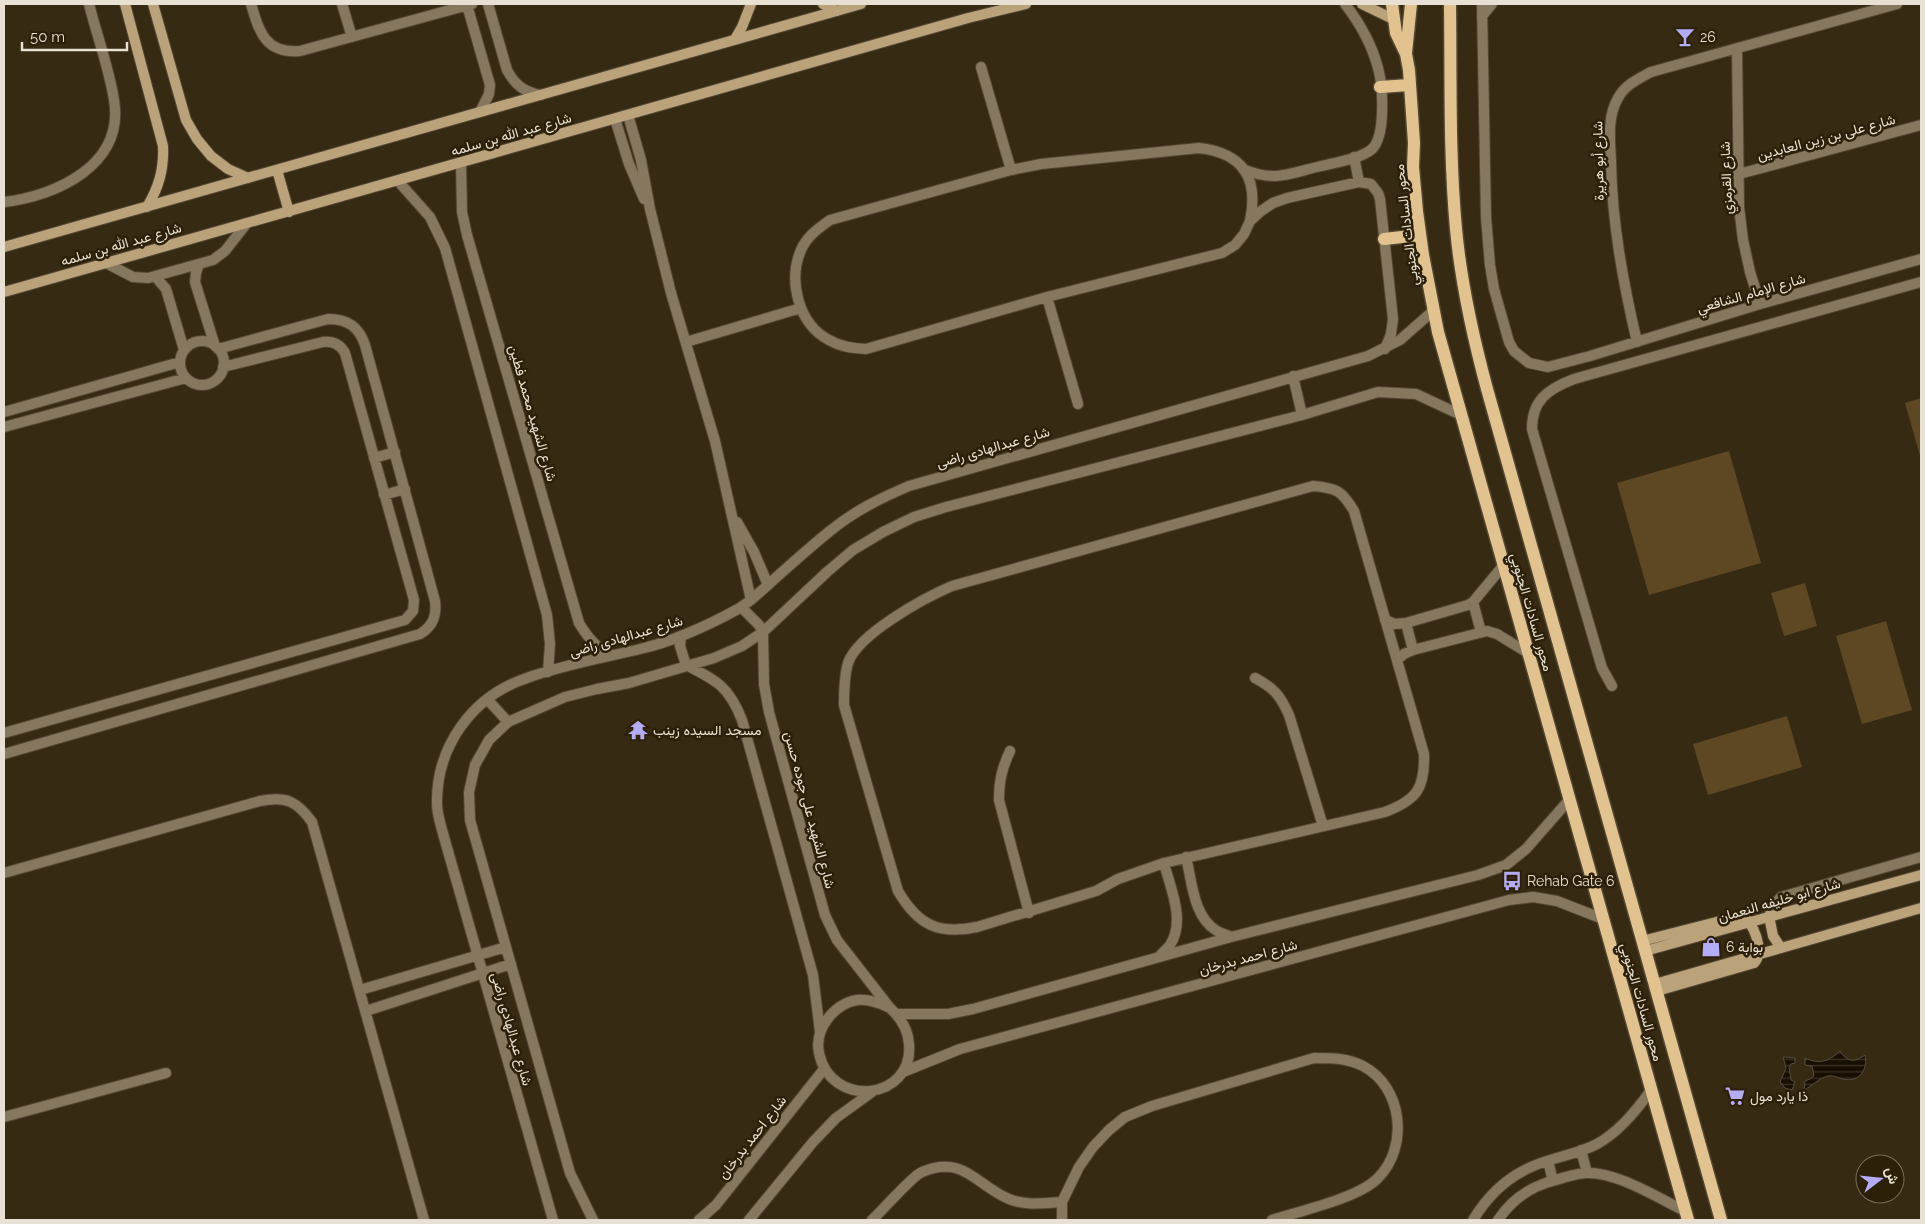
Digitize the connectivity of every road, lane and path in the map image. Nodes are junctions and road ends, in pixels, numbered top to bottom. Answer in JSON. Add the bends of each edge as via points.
{"nodes":[{"id":1,"x":89,"y":4,"type":"edge"},
{"id":2,"x":125,"y":4,"type":"edge"},
{"id":3,"x":153,"y":4,"type":"edge"},
{"id":4,"x":251,"y":4,"type":"edge"},
{"id":5,"x":342,"y":4,"type":"edge"},
{"id":6,"x":469,"y":4,"type":"edge"},
{"id":7,"x":488,"y":4,"type":"edge"},
{"id":8,"x":751,"y":4,"type":"edge"},
{"id":9,"x":823,"y":4,"type":"edge"},
{"id":10,"x":860,"y":4,"type":"edge"},
{"id":11,"x":1026,"y":4,"type":"edge"},
{"id":12,"x":1345,"y":4,"type":"edge"},
{"id":13,"x":1362,"y":4,"type":"edge"},
{"id":14,"x":1392,"y":4,"type":"edge"},
{"id":15,"x":1411,"y":4,"type":"edge"},
{"id":16,"x":1450,"y":4,"type":"edge"},
{"id":17,"x":1482,"y":4,"type":"edge"},
{"id":18,"x":1492,"y":4,"type":"edge"},
{"id":19,"x":1897,"y":4,"type":"edge"},
{"id":20,"x":837,"y":10,"type":"junction"},
{"id":21,"x":1482,"y":16,"type":"junction"},
{"id":22,"x":1394,"y":20,"type":"junction"},
{"id":23,"x":352,"y":36,"type":"junction"},
{"id":24,"x":735,"y":39,"type":"junction"},
{"id":25,"x":1737,"y":48,"type":"junction"},
{"id":26,"x":1406,"y":54,"type":"junction"},
{"id":27,"x":982,"y":67,"type":"dead end"},
{"id":28,"x":1409,"y":85,"type":"junction"},
{"id":29,"x":1380,"y":87,"type":"junction"},
{"id":30,"x":542,"y":95,"type":"junction"},
{"id":31,"x":480,"y":112,"type":"junction"},
{"id":32,"x":628,"y":115,"type":"junction"},
{"id":33,"x":615,"y":119,"type":"junction"},
{"id":34,"x":1921,"y":125,"type":"edge"},
{"id":35,"x":1354,"y":158,"type":"junction"},
{"id":36,"x":461,"y":163,"type":"junction"},
{"id":37,"x":1243,"y":168,"type":"junction"},
{"id":38,"x":277,"y":170,"type":"junction"},
{"id":39,"x":1011,"y":170,"type":"junction"},
{"id":40,"x":1738,"y":174,"type":"junction"},
{"id":41,"x":248,"y":178,"type":"junction"},
{"id":42,"x":398,"y":181,"type":"junction"},
{"id":43,"x":1359,"y":182,"type":"junction"},
{"id":44,"x":4,"y":202,"type":"edge"},
{"id":45,"x":148,"y":207,"type":"junction"},
{"id":46,"x":650,"y":209,"type":"junction"},
{"id":47,"x":289,"y":212,"type":"junction"},
{"id":48,"x":1250,"y":221,"type":"junction"},
{"id":49,"x":247,"y":223,"type":"junction"},
{"id":50,"x":1420,"y":235,"type":"junction"},
{"id":51,"x":1384,"y":240,"type":"junction"},
{"id":52,"x":4,"y":247,"type":"edge"},
{"id":53,"x":1921,"y":259,"type":"edge"},
{"id":54,"x":106,"y":262,"type":"junction"},
{"id":55,"x":199,"y":264,"type":"junction"},
{"id":56,"x":155,"y":276,"type":"junction"},
{"id":57,"x":1921,"y":282,"type":"edge"},
{"id":58,"x":4,"y":292,"type":"edge"},
{"id":59,"x":1047,"y":296,"type":"junction"},
{"id":60,"x":1760,"y":304,"type":"junction"},
{"id":61,"x":801,"y":308,"type":"junction"},
{"id":62,"x":1433,"y":310,"type":"junction"},
{"id":63,"x":686,"y":342,"type":"junction"},
{"id":64,"x":1637,"y":342,"type":"junction"},
{"id":65,"x":216,"y":347,"type":"junction"},
{"id":66,"x":1384,"y":349,"type":"junction"},
{"id":67,"x":184,"y":350,"type":"junction"},
{"id":68,"x":1590,"y":356,"type":"junction"},
{"id":69,"x":180,"y":362,"type":"junction"},
{"id":70,"x":223,"y":367,"type":"junction"},
{"id":71,"x":1594,"y":373,"type":"junction"},
{"id":72,"x":1293,"y":376,"type":"junction"},
{"id":73,"x":186,"y":378,"type":"junction"},
{"id":74,"x":1078,"y":404,"type":"dead end"},
{"id":75,"x":4,"y":412,"type":"edge"},
{"id":76,"x":1302,"y":415,"type":"junction"},
{"id":77,"x":1461,"y":415,"type":"junction"},
{"id":78,"x":4,"y":427,"type":"edge"},
{"id":79,"x":395,"y":452,"type":"junction"},
{"id":80,"x":374,"y":458,"type":"junction"},
{"id":81,"x":405,"y":489,"type":"junction"},
{"id":82,"x":384,"y":495,"type":"junction"},
{"id":83,"x":733,"y":515,"type":"junction"},
{"id":84,"x":1503,"y":566,"type":"junction"},
{"id":85,"x":768,"y":585,"type":"junction"},
{"id":86,"x":751,"y":600,"type":"junction"},
{"id":87,"x":1473,"y":602,"type":"junction"},
{"id":88,"x":741,"y":607,"type":"junction"},
{"id":89,"x":1385,"y":620,"type":"junction"},
{"id":90,"x":1406,"y":623,"type":"junction"},
{"id":91,"x":763,"y":632,"type":"junction"},
{"id":92,"x":1481,"y":632,"type":"junction"},
{"id":93,"x":681,"y":636,"type":"junction"},
{"id":94,"x":1413,"y":650,"type":"junction"},
{"id":95,"x":1528,"y":653,"type":"junction"},
{"id":96,"x":611,"y":655,"type":"junction"},
{"id":97,"x":1397,"y":660,"type":"junction"},
{"id":98,"x":686,"y":665,"type":"junction"},
{"id":99,"x":548,"y":672,"type":"junction"},
{"id":100,"x":1254,"y":678,"type":"dead end"},
{"id":101,"x":1612,"y":686,"type":"dead end"},
{"id":102,"x":139,"y":695,"type":"junction"},
{"id":103,"x":487,"y":699,"type":"junction"},
{"id":104,"x":144,"y":713,"type":"junction"},
{"id":105,"x":508,"y":722,"type":"junction"},
{"id":106,"x":4,"y":733,"type":"edge"},
{"id":107,"x":1010,"y":751,"type":"dead end"},
{"id":108,"x":4,"y":754,"type":"edge"},
{"id":109,"x":1569,"y":800,"type":"junction"},
{"id":110,"x":1324,"y":826,"type":"junction"},
{"id":111,"x":1186,"y":857,"type":"junction"},
{"id":112,"x":1921,"y":857,"type":"edge"},
{"id":113,"x":1164,"y":863,"type":"junction"},
{"id":114,"x":4,"y":873,"type":"edge"},
{"id":115,"x":1921,"y":875,"type":"edge"},
{"id":116,"x":1921,"y":908,"type":"edge"},
{"id":117,"x":1029,"y":913,"type":"junction"},
{"id":118,"x":1769,"y":916,"type":"junction"},
{"id":119,"x":1603,"y":919,"type":"junction"},
{"id":120,"x":1749,"y":922,"type":"junction"},
{"id":121,"x":1231,"y":937,"type":"junction"},
{"id":122,"x":1644,"y":946,"type":"junction"},
{"id":123,"x":506,"y":947,"type":"junction"},
{"id":124,"x":1781,"y":948,"type":"junction"},
{"id":125,"x":1758,"y":954,"type":"junction"},
{"id":126,"x":477,"y":956,"type":"junction"},
{"id":127,"x":1159,"y":957,"type":"junction"},
{"id":128,"x":511,"y":964,"type":"junction"},
{"id":129,"x":482,"y":974,"type":"junction"},
{"id":130,"x":1656,"y":987,"type":"junction"},
{"id":131,"x":360,"y":990,"type":"junction"},
{"id":132,"x":366,"y":1011,"type":"junction"},
{"id":133,"x":894,"y":1011,"type":"junction"},
{"id":134,"x":820,"y":1032,"type":"junction"},
{"id":135,"x":824,"y":1069,"type":"junction"},
{"id":136,"x":903,"y":1072,"type":"junction"},
{"id":137,"x":166,"y":1073,"type":"dead end"},
{"id":138,"x":1651,"y":1090,"type":"junction"},
{"id":139,"x":872,"y":1092,"type":"junction"},
{"id":140,"x":4,"y":1117,"type":"edge"},
{"id":141,"x":1581,"y":1150,"type":"junction"},
{"id":142,"x":1548,"y":1161,"type":"junction"},
{"id":143,"x":1586,"y":1173,"type":"junction"},
{"id":144,"x":1553,"y":1180,"type":"junction"},
{"id":145,"x":1062,"y":1202,"type":"junction"},
{"id":146,"x":1686,"y":1216,"type":"edge"},
{"id":147,"x":424,"y":1220,"type":"edge"},
{"id":148,"x":553,"y":1220,"type":"edge"},
{"id":149,"x":593,"y":1220,"type":"edge"},
{"id":150,"x":699,"y":1220,"type":"edge"},
{"id":151,"x":749,"y":1220,"type":"edge"},
{"id":152,"x":872,"y":1220,"type":"edge"},
{"id":153,"x":1062,"y":1220,"type":"edge"},
{"id":154,"x":1272,"y":1220,"type":"edge"},
{"id":155,"x":1473,"y":1220,"type":"edge"},
{"id":156,"x":1498,"y":1220,"type":"edge"},
{"id":157,"x":1721,"y":1220,"type":"edge"}],
"edges":[{"from":1,"to":44,"type":"street","via":[[115,102],[114,125],[107,148],[92,167],[50,192],[25,200]]},
{"from":2,"to":45,"type":"main road","via":[[163,146],[161,178]]},
{"from":3,"to":41,"type":"main road","via":[[186,120],[211,156]]},
{"from":4,"to":23,"type":"street","via":[[262,35],[282,50],[300,51]]},
{"from":5,"to":23,"type":"street"},
{"from":6,"to":23,"type":"street"},
{"from":6,"to":31,"type":"street","via":[[490,85]]},
{"from":7,"to":30,"type":"street","via":[[512,80],[525,90]]},
{"from":8,"to":24,"type":"main road"},
{"from":9,"to":20,"type":"main road"},
{"from":10,"to":20,"type":"main road","name":"شارع عبد الله بن سلمه"},
{"from":11,"to":32,"type":"main road","name":"شارع عبد الله بن سلمه"},
{"from":12,"to":29,"type":"street","via":[[1373,53]]},
{"from":13,"to":22,"type":"main road"},
{"from":14,"to":22,"type":"main road","name":"محور السادات الجنوبي"},
{"from":15,"to":26,"type":"main road"},
{"from":16,"to":122,"type":"main road","name":"محور السادات الجنوبي","via":[[1455,208],[1459,258],[1471,324]]},
{"from":17,"to":21,"type":"street","name":"شارع الإمام الشافعي"},
{"from":18,"to":21,"type":"street"},
{"from":19,"to":25,"type":"street","name":"شارع أبو هريرة"},
{"from":20,"to":24,"type":"main road","name":"شارع عبد الله بن سلمه"},
{"from":21,"to":68,"type":"street","name":"شارع الإمام الشافعي","via":[[1487,241],[1494,289],[1509,342],[1520,358],[1538,366]]},
{"from":22,"to":26,"type":"main road","name":"محور السادات الجنوبي"},
{"from":24,"to":30,"type":"main road","name":"شارع عبد الله بن سلمه"},
{"from":25,"to":40,"type":"street","name":"شارع القرمزي"},
{"from":25,"to":64,"type":"street","name":"شارع أبو هريرة","via":[[1651,72],[1632,82],[1618,97],[1610,116],[1611,188],[1616,238]]},
{"from":26,"to":28,"type":"main road","name":"محور السادات الجنوبي"},
{"from":27,"to":39,"type":"street"},
{"from":28,"to":29,"type":"main road"},
{"from":28,"to":50,"type":"main road","name":"محور السادات الجنوبي"},
{"from":29,"to":35,"type":"street","via":[[1383,120],[1379,137],[1372,149]]},
{"from":30,"to":31,"type":"main road","name":"شارع عبد الله بن سلمه"},
{"from":31,"to":38,"type":"main road","name":"شارع عبد الله بن سلمه"},
{"from":32,"to":33,"type":"main road","name":"شارع عبد الله بن سلمه"},
{"from":32,"to":46,"type":"street"},
{"from":33,"to":36,"type":"main road","name":"شارع عبد الله بن سلمه"},
{"from":33,"to":46,"type":"street","via":[[629,164]]},
{"from":34,"to":40,"type":"street","name":"شارع على بن زين العابدين"},
{"from":35,"to":37,"type":"street","via":[[1269,177]]},
{"from":35,"to":43,"type":"street"},
{"from":36,"to":42,"type":"main road","name":"شارع عبد الله بن سلمه"},
{"from":36,"to":96,"type":"street","name":"شارع الشهيد محمد فطين","via":[[462,212],[467,234],[579,623],[587,637]]},
{"from":37,"to":39,"type":"street","via":[[1231,157],[1199,148]]},
{"from":37,"to":48,"type":"street","via":[[1252,185],[1254,203]]},
{"from":38,"to":41,"type":"main road","name":"شارع عبد الله بن سلمه"},
{"from":38,"to":47,"type":"main road"},
{"from":39,"to":61,"type":"street","via":[[830,220],[814,232],[802,248],[795,268],[795,289]]},
{"from":40,"to":60,"type":"street","name":"شارع القرمزي","via":[[1743,240]]},
{"from":41,"to":45,"type":"main road","name":"شارع عبد الله بن سلمه"},
{"from":42,"to":47,"type":"main road","name":"شارع عبد الله بن سلمه"},
{"from":42,"to":99,"type":"street","via":[[430,217],[445,248],[546,615],[550,644]]},
{"from":43,"to":48,"type":"street","via":[[1273,203]]},
{"from":43,"to":51,"type":"street","via":[[1371,184],[1378,193]]},
{"from":45,"to":52,"type":"main road","name":"شارع عبد الله بن سلمه"},
{"from":46,"to":63,"type":"street"},
{"from":47,"to":49,"type":"main road","name":"شارع عبد الله بن سلمه"},
{"from":48,"to":59,"type":"street","via":[[1244,234],[1222,253]]},
{"from":49,"to":54,"type":"main road","name":"شارع عبد الله بن سلمه"},
{"from":49,"to":55,"type":"street","via":[[219,256]]},
{"from":50,"to":51,"type":"main road"},
{"from":50,"to":62,"type":"main road","name":"محور السادات الجنوبي"},
{"from":51,"to":66,"type":"street","via":[[1393,319]]},
{"from":53,"to":60,"type":"street","name":"شارع الإمام الشافعي"},
{"from":54,"to":56,"type":"street","via":[[134,277]]},
{"from":54,"to":58,"type":"main road","name":"شارع عبد الله بن سلمه"},
{"from":55,"to":56,"type":"street"},
{"from":55,"to":65,"type":"street","via":[[195,282]]},
{"from":56,"to":67,"type":"street","via":[[166,289]]},
{"from":57,"to":71,"type":"street"},
{"from":59,"to":61,"type":"street","via":[[866,349],[846,348],[827,340],[812,326]]},
{"from":59,"to":74,"type":"street"},
{"from":60,"to":64,"type":"street","name":"شارع الإمام الشافعي"},
{"from":61,"to":63,"type":"street"},
{"from":62,"to":66,"type":"street","name":"شارع عبدالهادى راضى","via":[[1400,340]]},
{"from":62,"to":77,"type":"main road","name":"محور السادات الجنوبي"},
{"from":63,"to":83,"type":"street"},
{"from":64,"to":68,"type":"street","name":"شارع الإمام الشافعي"},
{"from":65,"to":67,"type":"street","via":[[202,341]]},
{"from":65,"to":70,"type":"street","via":[[222,355]]},
{"from":65,"to":79,"type":"street","via":[[328,319],[348,322],[362,336]]},
{"from":66,"to":72,"type":"street","name":"شارع عبدالهادى راضى"},
{"from":67,"to":69,"type":"street"},
{"from":68,"to":71,"type":"street"},
{"from":69,"to":73,"type":"street"},
{"from":69,"to":75,"type":"street"},
{"from":70,"to":73,"type":"street","via":[[217,379],[205,385]]},
{"from":70,"to":80,"type":"street","via":[[323,342],[336,343],[345,353]]},
{"from":71,"to":101,"type":"street","via":[[1560,384],[1548,392],[1532,415],[1532,430],[1602,668]]},
{"from":72,"to":76,"type":"street"},
{"from":72,"to":85,"type":"street","name":"شارع عبدالهادى راضى","via":[[909,486],[855,512]]},
{"from":73,"to":78,"type":"street"},
{"from":76,"to":77,"type":"street","name":"شارع عبدالهادى راضى","via":[[1378,392],[1416,394]]},
{"from":76,"to":91,"type":"street","name":"شارع عبدالهادى راضى","via":[[914,517],[853,550]]},
{"from":77,"to":84,"type":"main road","name":"محور السادات الجنوبي"},
{"from":79,"to":80,"type":"street"},
{"from":79,"to":81,"type":"street"},
{"from":80,"to":82,"type":"street"},
{"from":81,"to":82,"type":"street"},
{"from":81,"to":104,"type":"street","via":[[436,609],[435,617],[426,630]]},
{"from":82,"to":102,"type":"street","via":[[414,600],[413,611],[405,620]]},
{"from":83,"to":85,"type":"street"},
{"from":83,"to":86,"type":"street"},
{"from":84,"to":87,"type":"street"},
{"from":84,"to":95,"type":"main road","name":"محور السادات الجنوبي"},
{"from":85,"to":86,"type":"street","name":"شارع عبدالهادى راضى"},
{"from":86,"to":88,"type":"street","name":"شارع عبدالهادى راضى"},
{"from":87,"to":90,"type":"street"},
{"from":87,"to":92,"type":"street"},
{"from":88,"to":91,"type":"street"},
{"from":88,"to":93,"type":"street","name":"شارع عبدالهادى راضى"},
{"from":89,"to":90,"type":"street","via":[[1395,624]]},
{"from":89,"to":97,"type":"street"},
{"from":89,"to":117,"type":"street","via":[[1354,511],[1345,496],[1330,487],[1313,486],[952,586],[915,603],[862,642],[849,662],[844,705],[898,891],[908,908],[930,924],[958,931]]},
{"from":90,"to":94,"type":"street"},
{"from":91,"to":98,"type":"street","name":"شارع عبدالهادى راضى","via":[[742,646],[714,658]]},
{"from":91,"to":133,"type":"street","name":"شارع الشهيد على جوده حسن","via":[[764,684],[769,712],[825,915],[837,940]]},
{"from":92,"to":94,"type":"street"},
{"from":92,"to":95,"type":"street","via":[[1498,634]]},
{"from":93,"to":96,"type":"street","name":"شارع عبدالهادى راضى"},
{"from":93,"to":98,"type":"street","via":[[680,646]]},
{"from":94,"to":97,"type":"street"},
{"from":95,"to":109,"type":"main road","name":"محور السادات الجنوبي"},
{"from":96,"to":99,"type":"street","name":"شارع عبدالهادى راضى"},
{"from":97,"to":110,"type":"street","via":[[1424,754],[1424,774],[1418,792],[1404,806]]},
{"from":98,"to":105,"type":"street","name":"شارع عبدالهادى راضى","via":[[565,698]]},
{"from":98,"to":134,"type":"street","via":[[721,684],[734,701],[742,720],[813,976]]},
{"from":99,"to":103,"type":"street","name":"شارع عبدالهادى راضى","via":[[526,678]]},
{"from":100,"to":110,"type":"street","via":[[1270,686],[1282,699]]},
{"from":102,"to":104,"type":"street"},
{"from":102,"to":106,"type":"street"},
{"from":103,"to":105,"type":"street"},
{"from":103,"to":126,"type":"street","name":"شارع عبدالهادى راضى","via":[[460,726],[444,756],[436,806]]},
{"from":104,"to":108,"type":"street"},
{"from":105,"to":123,"type":"street","name":"شارع عبدالهادى راضى","via":[[484,748],[475,765],[469,792],[470,820]]},
{"from":107,"to":117,"type":"street","via":[[999,783],[999,800]]},
{"from":109,"to":119,"type":"main road","name":"محور السادات الجنوبي"},
{"from":109,"to":121,"type":"street","name":"شارع احمد بدرخان","via":[[1526,849],[1506,865],[1478,875]]},
{"from":110,"to":111,"type":"street"},
{"from":111,"to":113,"type":"street"},
{"from":111,"to":121,"type":"street","via":[[1204,920],[1216,931]]},
{"from":112,"to":118,"type":"street","via":[[1781,897]]},
{"from":113,"to":117,"type":"street","via":[[1118,879],[1096,891]]},
{"from":113,"to":127,"type":"street","via":[[1176,913],[1176,930],[1170,945]]},
{"from":114,"to":131,"type":"street","via":[[260,801],[275,798],[290,801],[312,822]]},
{"from":115,"to":118,"type":"main road","name":"شارع ابو خليفه النعمان"},
{"from":116,"to":124,"type":"main road"},
{"from":118,"to":120,"type":"main road","name":"شارع ابو خليفه النعمان"},
{"from":118,"to":124,"type":"main road","via":[[1773,936]]},
{"from":119,"to":136,"type":"street","name":"شارع احمد بدرخان","via":[[1557,901],[1533,897],[1509,900],[960,1049]]},
{"from":119,"to":138,"type":"main road","name":"محور السادات الجنوبي"},
{"from":120,"to":122,"type":"main road","name":"شارع ابو خليفه النعمان"},
{"from":120,"to":125,"type":"main road","via":[[1756,937]]},
{"from":121,"to":127,"type":"street","name":"شارع احمد بدرخان"},
{"from":122,"to":130,"type":"main road","name":"محور السادات الجنوبي"},
{"from":123,"to":126,"type":"street"},
{"from":123,"to":128,"type":"street","name":"شارع عبدالهادى راضى"},
{"from":124,"to":125,"type":"main road"},
{"from":125,"to":130,"type":"main road","via":[[1757,961],[1752,964]]},
{"from":126,"to":129,"type":"street","name":"شارع عبدالهادى راضى"},
{"from":126,"to":131,"type":"street"},
{"from":127,"to":133,"type":"street","name":"شارع احمد بدرخان","via":[[973,1009],[948,1014]]},
{"from":128,"to":129,"type":"street"},
{"from":128,"to":149,"type":"street","name":"شارع عبدالهادى راضى","via":[[570,1173]]},
{"from":129,"to":132,"type":"street"},
{"from":129,"to":148,"type":"street","name":"شارع عبدالهادى راضى"},
{"from":130,"to":157,"type":"main road","name":"محور السادات الجنوبي"},
{"from":131,"to":132,"type":"street"},
{"from":132,"to":147,"type":"street"},
{"from":133,"to":134,"type":"street","via":[[874,1001],[857,1000],[841,1006],[828,1017]]},
{"from":133,"to":136,"type":"street","via":[[908,1032],[910,1052]]},
{"from":134,"to":135,"type":"street","via":[[818,1051]]},
{"from":135,"to":139,"type":"street","via":[[836,1083],[853,1091]]},
{"from":135,"to":150,"type":"street","name":"شارع احمد بدرخان","via":[[716,1205]]},
{"from":136,"to":139,"type":"street","via":[[890,1085]]},
{"from":137,"to":140,"type":"street"},
{"from":138,"to":141,"type":"street","via":[[1640,1106],[1610,1135]]},
{"from":138,"to":146,"type":"main road","name":"محور السادات الجنوبي"},
{"from":139,"to":151,"type":"street","via":[[836,1118]]},
{"from":141,"to":142,"type":"street"},
{"from":141,"to":143,"type":"street"},
{"from":142,"to":144,"type":"street"},
{"from":142,"to":155,"type":"street","via":[[1532,1166],[1498,1188]]},
{"from":143,"to":144,"type":"street"},
{"from":143,"to":146,"type":"street","via":[[1626,1182]]},
{"from":144,"to":156,"type":"street","via":[[1526,1191]]},
{"from":145,"to":152,"type":"street","via":[[1023,1203],[995,1192],[964,1170],[935,1168],[920,1172]]},
{"from":145,"to":153,"type":"street"},
{"from":145,"to":154,"type":"street","via":[[1079,1166],[1093,1147],[1125,1117],[1314,1058],[1340,1058],[1364,1067],[1384,1084],[1395,1106],[1398,1132],[1392,1157],[1378,1178],[1357,1193]]}]}
